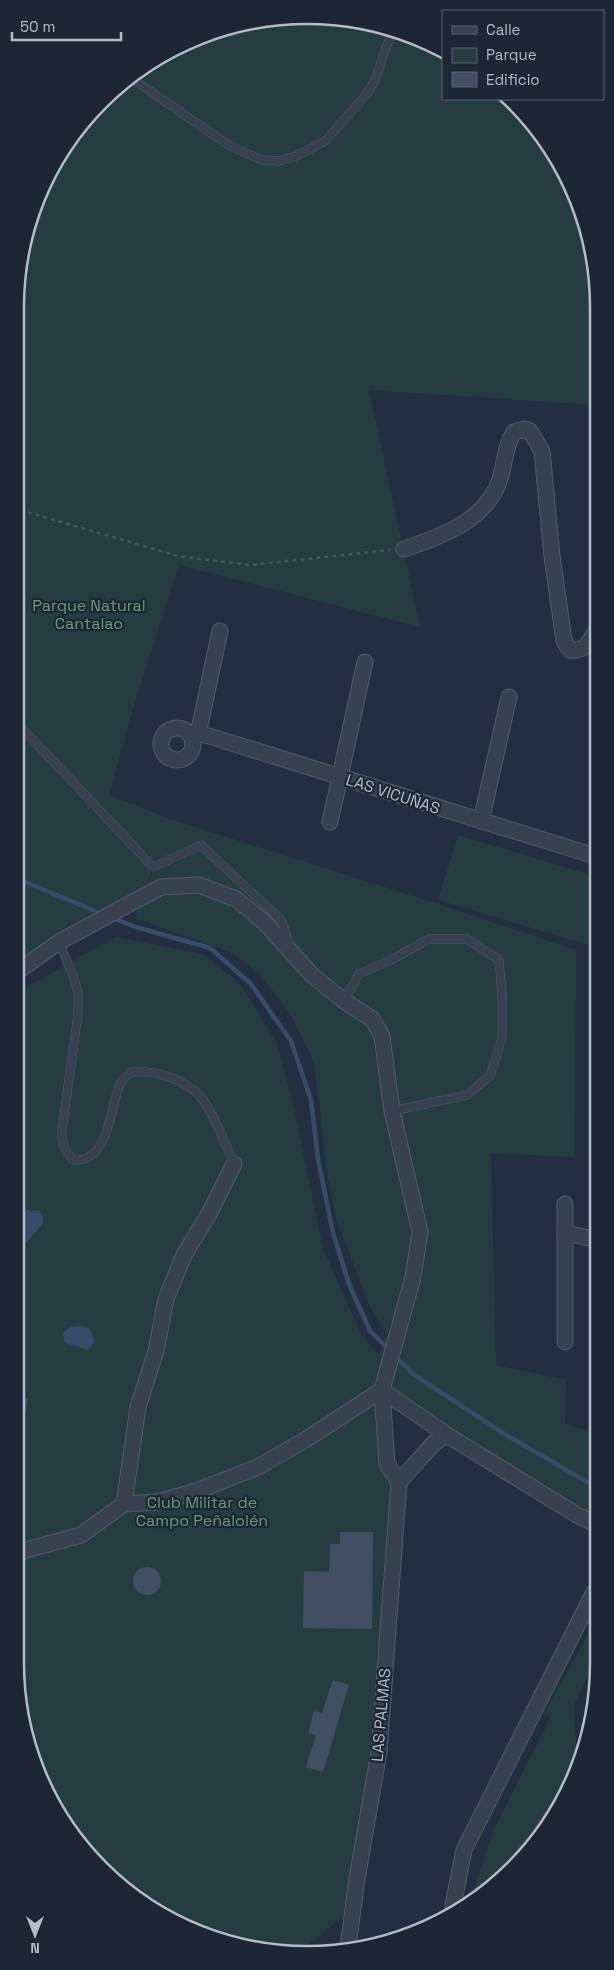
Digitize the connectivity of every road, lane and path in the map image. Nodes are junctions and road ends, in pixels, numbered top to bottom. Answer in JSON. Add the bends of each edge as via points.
{"nodes":[{"id":1,"x":390,"y":36,"type":"edge"},
{"id":2,"x":136,"y":81,"type":"edge"},
{"id":3,"x":24,"y":511,"type":"edge"},
{"id":4,"x":404,"y":549,"type":"joint"},
{"id":5,"x":220,"y":631,"type":"dead end"},
{"id":6,"x":590,"y":639,"type":"edge"},
{"id":7,"x":365,"y":662,"type":"dead end"},
{"id":8,"x":510,"y":697,"type":"dead end"},
{"id":9,"x":24,"y":730,"type":"edge"},
{"id":10,"x":340,"y":777,"type":"junction"},
{"id":11,"x":481,"y":821,"type":"junction"},
{"id":12,"x":330,"y":822,"type":"dead end"},
{"id":13,"x":590,"y":854,"type":"edge"},
{"id":14,"x":59,"y":942,"type":"junction"},
{"id":15,"x":291,"y":952,"type":"junction"},
{"id":16,"x":24,"y":968,"type":"edge"},
{"id":17,"x":344,"y":1001,"type":"junction"},
{"id":18,"x":392,"y":1110,"type":"junction"},
{"id":19,"x":234,"y":1164,"type":"joint"},
{"id":20,"x":565,"y":1204,"type":"dead end"},
{"id":21,"x":565,"y":1232,"type":"junction"},
{"id":22,"x":590,"y":1238,"type":"edge"},
{"id":23,"x":565,"y":1342,"type":"dead end"},
{"id":24,"x":382,"y":1390,"type":"junction"},
{"id":25,"x":447,"y":1435,"type":"junction"},
{"id":26,"x":399,"y":1482,"type":"junction"},
{"id":27,"x":124,"y":1504,"type":"junction"},
{"id":28,"x":590,"y":1521,"type":"edge"},
{"id":29,"x":24,"y":1551,"type":"edge"},
{"id":30,"x":590,"y":1600,"type":"edge"},
{"id":31,"x":453,"y":1905,"type":"edge"},
{"id":32,"x":348,"y":1943,"type":"edge"}],
"edges":[{"from":1,"to":2,"type":"lane","via":[[375,80],[361,101],[325,141],[279,161],[262,160],[230,146]]},
{"from":3,"to":4,"type":"path","via":[[178,556],[250,565]]},
{"from":4,"to":6,"type":"street","via":[[451,531],[480,510],[499,481],[514,432],[530,431],[542,451],[564,641],[570,650],[577,651],[584,648]]},
{"from":5,"to":10,"type":"street","name":"LAS VICUÑAS","via":[[194,734]]},
{"from":7,"to":10,"type":"street"},
{"from":8,"to":11,"type":"street"},
{"from":9,"to":15,"type":"lane","via":[[153,867],[201,845],[282,921]]},
{"from":10,"to":11,"type":"street","name":"LAS VICUÑAS"},
{"from":10,"to":12,"type":"street"},
{"from":11,"to":13,"type":"street","name":"LAS VICUÑAS"},
{"from":14,"to":15,"type":"street","via":[[161,887],[199,885],[236,899],[264,922]]},
{"from":14,"to":16,"type":"street"},
{"from":14,"to":19,"type":"lane","via":[[78,992],[61,1142],[66,1152],[73,1160],[83,1161],[94,1154],[111,1122],[121,1082],[131,1072],[142,1071],[178,1080],[199,1095],[218,1126]]},
{"from":15,"to":17,"type":"street","via":[[312,975]]},
{"from":17,"to":18,"type":"street","via":[[372,1019],[382,1036]]},
{"from":17,"to":18,"type":"lane","via":[[359,974],[429,939],[467,939],[499,960],[502,1038],[490,1076],[467,1095]]},
{"from":18,"to":24,"type":"street","via":[[420,1232],[413,1277]]},
{"from":19,"to":27,"type":"street","via":[[184,1256],[166,1299],[156,1351],[138,1407]]},
{"from":20,"to":21,"type":"street"},
{"from":21,"to":22,"type":"street"},
{"from":21,"to":23,"type":"street"},
{"from":24,"to":25,"type":"street"},
{"from":24,"to":26,"type":"street","via":[[387,1464]]},
{"from":24,"to":27,"type":"street","via":[[258,1468],[157,1502]]},
{"from":25,"to":26,"type":"street","via":[[434,1443]]},
{"from":25,"to":28,"type":"street"},
{"from":26,"to":32,"type":"street","name":"LAS PALMAS","via":[[379,1752]]},
{"from":27,"to":29,"type":"street","via":[[81,1535]]},
{"from":30,"to":31,"type":"street","via":[[464,1850]]}]}
